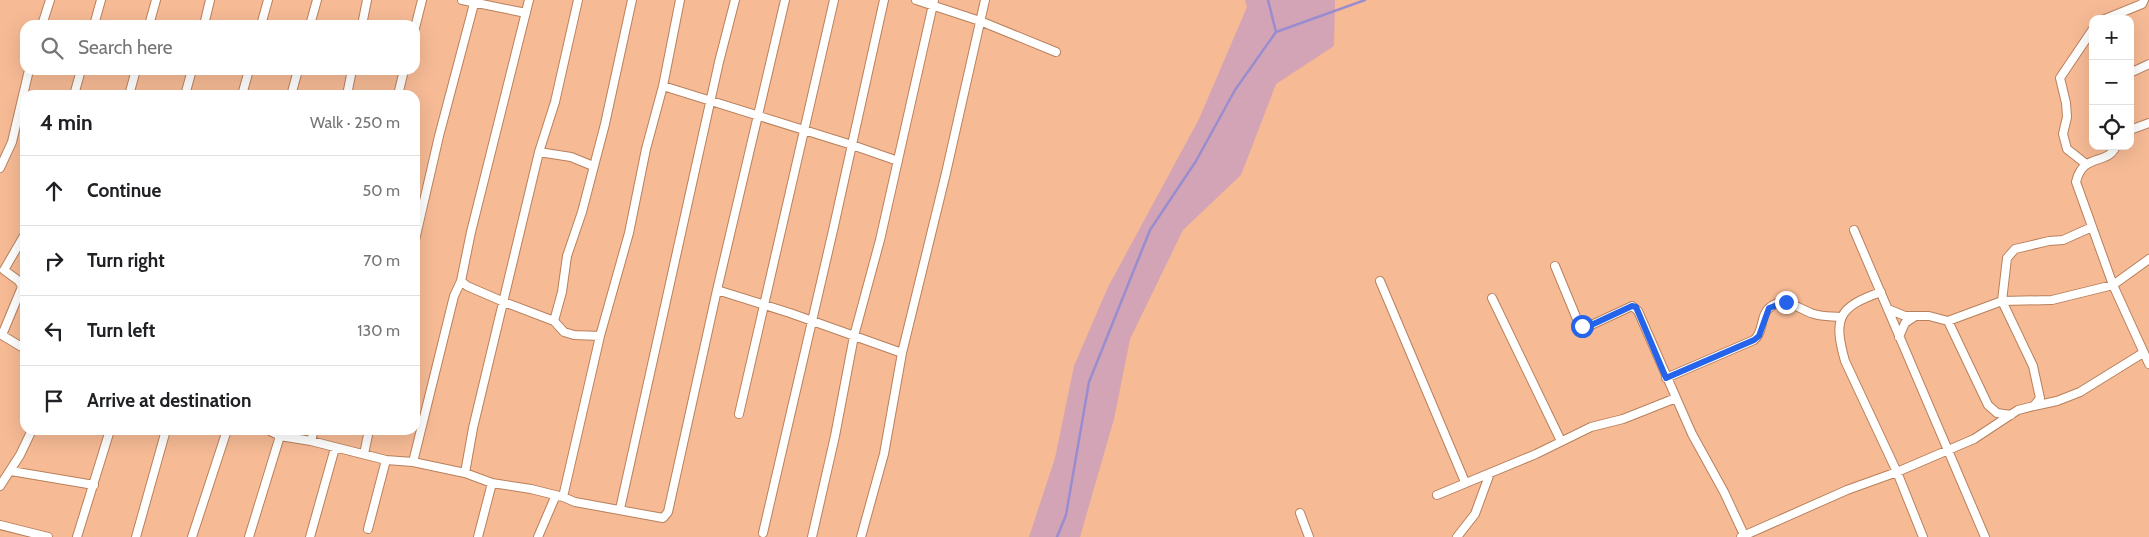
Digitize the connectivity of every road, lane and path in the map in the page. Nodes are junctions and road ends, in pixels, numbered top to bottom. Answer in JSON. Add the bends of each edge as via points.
{"nodes":[{"id":1,"x":50,"y":0,"type":"edge"},
{"id":2,"x":101,"y":0,"type":"edge"},
{"id":3,"x":156,"y":0,"type":"edge"},
{"id":4,"x":210,"y":0,"type":"edge"},
{"id":5,"x":268,"y":0,"type":"edge"},
{"id":6,"x":317,"y":0,"type":"edge"},
{"id":7,"x":367,"y":0,"type":"edge"},
{"id":8,"x":422,"y":0,"type":"edge"},
{"id":9,"x":462,"y":0,"type":"edge"},
{"id":10,"x":530,"y":0,"type":"edge"},
{"id":11,"x":578,"y":0,"type":"edge"},
{"id":12,"x":632,"y":0,"type":"edge"},
{"id":13,"x":680,"y":0,"type":"edge"},
{"id":14,"x":735,"y":0,"type":"edge"},
{"id":15,"x":785,"y":0,"type":"edge"},
{"id":16,"x":834,"y":0,"type":"edge"},
{"id":17,"x":884,"y":0,"type":"edge"},
{"id":18,"x":916,"y":0,"type":"edge"},
{"id":19,"x":985,"y":0,"type":"edge"},
{"id":20,"x":2144,"y":0,"type":"edge"},
{"id":21,"x":475,"y":2,"type":"edge"},
{"id":22,"x":934,"y":3,"type":"edge"},
{"id":23,"x":526,"y":13,"type":"junction"},
{"id":24,"x":2115,"y":15,"type":"edge"},
{"id":25,"x":44,"y":20,"type":"edge"},
{"id":26,"x":95,"y":20,"type":"edge"},
{"id":27,"x":151,"y":20,"type":"edge"},
{"id":28,"x":205,"y":20,"type":"edge"},
{"id":29,"x":262,"y":20,"type":"edge"},
{"id":30,"x":311,"y":20,"type":"edge"},
{"id":31,"x":363,"y":20,"type":"edge"},
{"id":32,"x":417,"y":20,"type":"edge"},
{"id":33,"x":980,"y":21,"type":"junction"},
{"id":34,"x":2089,"y":35,"type":"edge"},
{"id":35,"x":1056,"y":52,"type":"dead end"},
{"id":36,"x":2149,"y":64,"type":"edge"},
{"id":37,"x":2134,"y":71,"type":"edge"},
{"id":38,"x":28,"y":75,"type":"edge"},
{"id":39,"x":80,"y":75,"type":"edge"},
{"id":40,"x":135,"y":75,"type":"edge"},
{"id":41,"x":191,"y":75,"type":"edge"},
{"id":42,"x":248,"y":75,"type":"edge"},
{"id":43,"x":297,"y":75,"type":"edge"},
{"id":44,"x":351,"y":75,"type":"edge"},
{"id":45,"x":403,"y":75,"type":"edge"},
{"id":46,"x":663,"y":86,"type":"junction"},
{"id":47,"x":24,"y":90,"type":"edge"},
{"id":48,"x":75,"y":90,"type":"edge"},
{"id":49,"x":130,"y":90,"type":"edge"},
{"id":50,"x":186,"y":90,"type":"edge"},
{"id":51,"x":243,"y":90,"type":"edge"},
{"id":52,"x":293,"y":90,"type":"edge"},
{"id":53,"x":348,"y":90,"type":"edge"},
{"id":54,"x":399,"y":90,"type":"edge"},
{"id":55,"x":712,"y":100,"type":"junction"},
{"id":56,"x":20,"y":108,"type":"edge"},
{"id":57,"x":757,"y":116,"type":"junction"},
{"id":58,"x":2149,"y":123,"type":"edge"},
{"id":59,"x":2134,"y":129,"type":"edge"},
{"id":60,"x":805,"y":131,"type":"junction"},
{"id":61,"x":852,"y":145,"type":"junction"},
{"id":62,"x":2113,"y":150,"type":"edge"},
{"id":63,"x":539,"y":152,"type":"junction"},
{"id":64,"x":898,"y":162,"type":"junction"},
{"id":65,"x":2086,"y":164,"type":"junction"},
{"id":66,"x":593,"y":166,"type":"junction"},
{"id":67,"x":0,"y":168,"type":"edge"},
{"id":68,"x":420,"y":219,"type":"edge"},
{"id":69,"x":2092,"y":227,"type":"junction"},
{"id":70,"x":1854,"y":230,"type":"dead end"},
{"id":71,"x":20,"y":243,"type":"edge"},
{"id":72,"x":2149,"y":259,"type":"edge"},
{"id":73,"x":1556,"y":266,"type":"dead end"},
{"id":74,"x":461,"y":280,"type":"junction"},
{"id":75,"x":1380,"y":281,"type":"dead end"},
{"id":76,"x":20,"y":283,"type":"edge"},
{"id":77,"x":2113,"y":286,"type":"junction"},
{"id":78,"x":717,"y":290,"type":"junction"},
{"id":79,"x":20,"y":292,"type":"edge"},
{"id":80,"x":1881,"y":292,"type":"junction"},
{"id":81,"x":1492,"y":298,"type":"dead end"},
{"id":82,"x":2002,"y":301,"type":"junction"},
{"id":83,"x":504,"y":302,"type":"junction"},
{"id":84,"x":764,"y":304,"type":"junction"},
{"id":85,"x":1888,"y":309,"type":"junction"},
{"id":86,"x":1841,"y":317,"type":"junction"},
{"id":87,"x":1914,"y":317,"type":"junction"},
{"id":88,"x":811,"y":320,"type":"junction"},
{"id":89,"x":554,"y":321,"type":"junction"},
{"id":90,"x":1948,"y":321,"type":"junction"},
{"id":91,"x":1,"y":335,"type":"edge"},
{"id":92,"x":600,"y":336,"type":"junction"},
{"id":93,"x":854,"y":336,"type":"junction"},
{"id":94,"x":1899,"y":337,"type":"junction"},
{"id":95,"x":20,"y":346,"type":"edge"},
{"id":96,"x":902,"y":353,"type":"junction"},
{"id":97,"x":2143,"y":353,"type":"junction"},
{"id":98,"x":2149,"y":364,"type":"edge"},
{"id":99,"x":1666,"y":378,"type":"junction"},
{"id":100,"x":1676,"y":398,"type":"junction"},
{"id":101,"x":2034,"y":406,"type":"junction"},
{"id":102,"x":739,"y":414,"type":"dead end"},
{"id":103,"x":2011,"y":415,"type":"junction"},
{"id":104,"x":420,"y":434,"type":"edge"},
{"id":105,"x":29,"y":435,"type":"edge"},
{"id":106,"x":109,"y":435,"type":"edge"},
{"id":107,"x":165,"y":435,"type":"edge"},
{"id":108,"x":225,"y":435,"type":"edge"},
{"id":109,"x":313,"y":435,"type":"edge"},
{"id":110,"x":368,"y":435,"type":"edge"},
{"id":111,"x":420,"y":435,"type":"edge"},
{"id":112,"x":280,"y":436,"type":"joint"},
{"id":113,"x":311,"y":441,"type":"junction"},
{"id":114,"x":1561,"y":441,"type":"junction"},
{"id":115,"x":335,"y":448,"type":"junction"},
{"id":116,"x":1948,"y":450,"type":"junction"},
{"id":117,"x":364,"y":454,"type":"junction"},
{"id":118,"x":386,"y":460,"type":"junction"},
{"id":119,"x":413,"y":462,"type":"junction"},
{"id":120,"x":11,"y":471,"type":"junction"},
{"id":121,"x":1897,"y":472,"type":"junction"},
{"id":122,"x":465,"y":473,"type":"junction"},
{"id":123,"x":1490,"y":473,"type":"junction"},
{"id":124,"x":1465,"y":482,"type":"junction"},
{"id":125,"x":492,"y":483,"type":"junction"},
{"id":126,"x":94,"y":485,"type":"junction"},
{"id":127,"x":0,"y":486,"type":"edge"},
{"id":128,"x":1437,"y":495,"type":"dead end"},
{"id":129,"x":560,"y":496,"type":"junction"},
{"id":130,"x":620,"y":509,"type":"junction"},
{"id":131,"x":1300,"y":513,"type":"dead end"},
{"id":132,"x":0,"y":525,"type":"edge"},
{"id":133,"x":368,"y":529,"type":"dead end"},
{"id":134,"x":763,"y":533,"type":"dead end"},
{"id":135,"x":1744,"y":536,"type":"edge"},
{"id":136,"x":48,"y":537,"type":"edge"},
{"id":137,"x":77,"y":537,"type":"edge"},
{"id":138,"x":136,"y":537,"type":"edge"},
{"id":139,"x":192,"y":537,"type":"edge"},
{"id":140,"x":249,"y":537,"type":"edge"},
{"id":141,"x":310,"y":537,"type":"edge"},
{"id":142,"x":478,"y":537,"type":"edge"},
{"id":143,"x":538,"y":537,"type":"edge"},
{"id":144,"x":812,"y":537,"type":"edge"},
{"id":145,"x":861,"y":537,"type":"edge"},
{"id":146,"x":1309,"y":537,"type":"edge"},
{"id":147,"x":1457,"y":537,"type":"edge"},
{"id":148,"x":1923,"y":537,"type":"edge"},
{"id":149,"x":1985,"y":537,"type":"edge"}],
"edges":[{"from":1,"to":25,"type":"street"},
{"from":2,"to":26,"type":"street"},
{"from":3,"to":27,"type":"street"},
{"from":4,"to":28,"type":"street"},
{"from":5,"to":29,"type":"street"},
{"from":6,"to":30,"type":"street"},
{"from":7,"to":31,"type":"street"},
{"from":8,"to":32,"type":"street"},
{"from":9,"to":21,"type":"street"},
{"from":10,"to":23,"type":"street"},
{"from":11,"to":63,"type":"street","via":[[555,102]]},
{"from":12,"to":66,"type":"street"},
{"from":13,"to":46,"type":"street"},
{"from":14,"to":55,"type":"street"},
{"from":15,"to":57,"type":"street"},
{"from":16,"to":60,"type":"street"},
{"from":17,"to":61,"type":"street"},
{"from":18,"to":22,"type":"street"},
{"from":19,"to":33,"type":"street"},
{"from":20,"to":24,"type":"street","via":[[2142,4]]},
{"from":21,"to":23,"type":"street"},
{"from":21,"to":68,"type":"street"},
{"from":22,"to":33,"type":"street"},
{"from":22,"to":64,"type":"street"},
{"from":23,"to":74,"type":"street"},
{"from":33,"to":35,"type":"street"},
{"from":33,"to":96,"type":"street"},
{"from":34,"to":65,"type":"street","via":[[2060,78],[2066,103],[2063,134],[2067,148]]},
{"from":36,"to":37,"type":"street"},
{"from":38,"to":47,"type":"street"},
{"from":39,"to":48,"type":"street"},
{"from":40,"to":49,"type":"street"},
{"from":41,"to":50,"type":"street"},
{"from":42,"to":51,"type":"street"},
{"from":43,"to":52,"type":"street"},
{"from":44,"to":53,"type":"street"},
{"from":45,"to":54,"type":"street"},
{"from":46,"to":55,"type":"street"},
{"from":46,"to":92,"type":"street","via":[[629,233]]},
{"from":55,"to":57,"type":"street"},
{"from":55,"to":130,"type":"street"},
{"from":56,"to":67,"type":"street","via":[[12,142]]},
{"from":57,"to":60,"type":"street"},
{"from":57,"to":78,"type":"street"},
{"from":58,"to":59,"type":"street"},
{"from":60,"to":61,"type":"street"},
{"from":60,"to":84,"type":"street"},
{"from":61,"to":64,"type":"street"},
{"from":61,"to":88,"type":"street"},
{"from":62,"to":65,"type":"street","via":[[2109,155]]},
{"from":63,"to":66,"type":"street","via":[[571,157]]},
{"from":63,"to":83,"type":"street"},
{"from":64,"to":93,"type":"street"},
{"from":65,"to":69,"type":"street","via":[[2076,182]]},
{"from":66,"to":89,"type":"street","via":[[567,256]]},
{"from":69,"to":77,"type":"street"},
{"from":69,"to":82,"type":"street","via":[[2063,240],[2024,246],[2009,253]]},
{"from":70,"to":80,"type":"street"},
{"from":71,"to":76,"type":"street","via":[[4,270]]},
{"from":72,"to":77,"type":"street"},
{"from":73,"to":99,"type":"street","via":[[1582,326],[1587,327],[1636,307]]},
{"from":74,"to":83,"type":"street","via":[[467,286]]},
{"from":74,"to":104,"type":"street","via":[[454,296]]},
{"from":75,"to":124,"type":"street"},
{"from":77,"to":82,"type":"street","via":[[2052,300]]},
{"from":77,"to":97,"type":"street"},
{"from":78,"to":84,"type":"street"},
{"from":78,"to":130,"type":"street","via":[[668,512],[663,518],[657,518]]},
{"from":79,"to":91,"type":"street"},
{"from":80,"to":85,"type":"street"},
{"from":80,"to":86,"type":"street","via":[[1850,305]]},
{"from":81,"to":114,"type":"street"},
{"from":82,"to":90,"type":"street"},
{"from":82,"to":101,"type":"street","via":[[2035,374],[2040,398]]},
{"from":83,"to":89,"type":"street"},
{"from":83,"to":122,"type":"street"},
{"from":84,"to":88,"type":"street"},
{"from":84,"to":102,"type":"street"},
{"from":85,"to":87,"type":"street","via":[[1898,315]]},
{"from":85,"to":94,"type":"street"},
{"from":86,"to":99,"type":"street","via":[[1814,314],[1786,302],[1774,305],[1766,312],[1759,336],[1754,340]]},
{"from":86,"to":121,"type":"street","via":[[1839,327],[1845,361]]},
{"from":87,"to":90,"type":"street","via":[[1929,316]]},
{"from":87,"to":94,"type":"street","via":[[1906,323]]},
{"from":88,"to":93,"type":"street"},
{"from":88,"to":134,"type":"street"},
{"from":89,"to":92,"type":"street","via":[[564,332]]},
{"from":90,"to":103,"type":"street","via":[[1988,405],[1997,413]]},
{"from":91,"to":95,"type":"street"},
{"from":92,"to":129,"type":"street"},
{"from":93,"to":96,"type":"street"},
{"from":93,"to":144,"type":"street"},
{"from":94,"to":116,"type":"street"},
{"from":96,"to":145,"type":"street","via":[[884,454]]},
{"from":97,"to":98,"type":"street"},
{"from":97,"to":101,"type":"street","via":[[2080,392]]},
{"from":99,"to":100,"type":"street"},
{"from":100,"to":114,"type":"street","via":[[1623,419],[1591,427]]},
{"from":100,"to":135,"type":"street"},
{"from":101,"to":103,"type":"street"},
{"from":103,"to":116,"type":"street"},
{"from":105,"to":120,"type":"street"},
{"from":106,"to":126,"type":"street"},
{"from":107,"to":138,"type":"street"},
{"from":108,"to":139,"type":"street"},
{"from":109,"to":113,"type":"street"},
{"from":110,"to":117,"type":"street"},
{"from":111,"to":119,"type":"street"},
{"from":112,"to":113,"type":"street"},
{"from":112,"to":140,"type":"street"},
{"from":113,"to":115,"type":"street"},
{"from":114,"to":123,"type":"street"},
{"from":115,"to":117,"type":"street"},
{"from":115,"to":141,"type":"street"},
{"from":116,"to":121,"type":"street"},
{"from":116,"to":149,"type":"street"},
{"from":117,"to":118,"type":"street"},
{"from":118,"to":119,"type":"street"},
{"from":118,"to":133,"type":"street"},
{"from":119,"to":122,"type":"street"},
{"from":120,"to":126,"type":"street"},
{"from":120,"to":127,"type":"street"},
{"from":121,"to":135,"type":"street","via":[[1847,490]]},
{"from":121,"to":148,"type":"street"},
{"from":122,"to":125,"type":"street"},
{"from":123,"to":124,"type":"street"},
{"from":123,"to":147,"type":"street","via":[[1476,514]]},
{"from":124,"to":128,"type":"street"},
{"from":125,"to":129,"type":"street"},
{"from":125,"to":142,"type":"street"},
{"from":126,"to":137,"type":"street"},
{"from":129,"to":130,"type":"street","via":[[575,502]]},
{"from":129,"to":143,"type":"street"},
{"from":131,"to":146,"type":"street"},
{"from":132,"to":136,"type":"street"}]}
